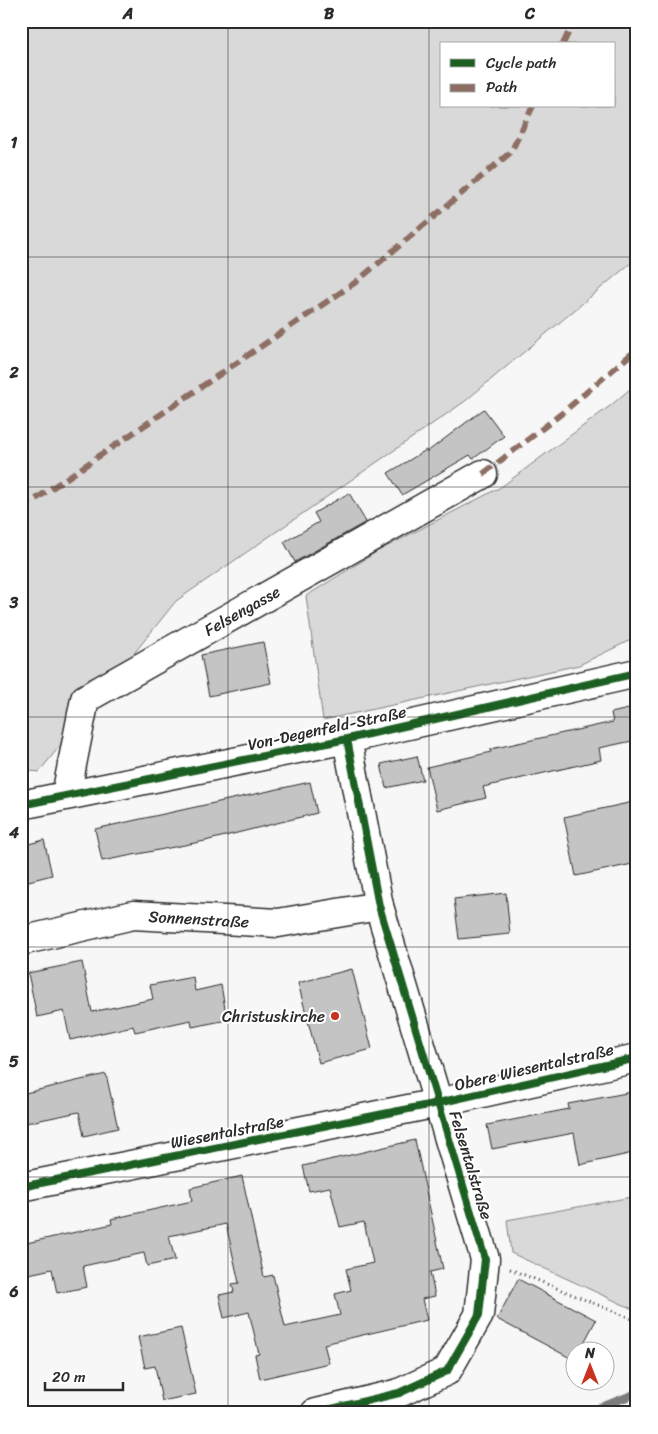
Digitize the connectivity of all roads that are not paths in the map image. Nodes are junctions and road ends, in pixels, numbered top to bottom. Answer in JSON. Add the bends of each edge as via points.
{"nodes":[{"id":1,"x":483,"y":474,"type":"dead end"},
{"id":2,"x":637,"y":673,"type":"edge"},
{"id":3,"x":347,"y":739,"type":"junction"},
{"id":4,"x":66,"y":795,"type":"junction"},
{"id":5,"x":21,"y":805,"type":"edge"},
{"id":6,"x":379,"y":906,"type":"junction"},
{"id":7,"x":21,"y":941,"type":"edge"},
{"id":8,"x":637,"y":1058,"type":"edge"},
{"id":9,"x":438,"y":1103,"type":"junction"},
{"id":10,"x":21,"y":1187,"type":"edge"},
{"id":11,"x":315,"y":1413,"type":"edge"}],
"edges":[{"from":1,"to":4,"type":"street","name":"Felsengasse","via":[[85,699]]},
{"from":2,"to":3,"type":"street","name":"Von-Degenfeld-Straße"},
{"from":3,"to":4,"type":"street","name":"Von-Degenfeld-Straße"},
{"from":3,"to":6,"type":"street","name":"Felsentalstraße"},
{"from":4,"to":5,"type":"street","name":"Von-Degenfeld-Straße"},
{"from":6,"to":7,"type":"street","name":"Sonnenstraße","via":[[278,923],[133,915]]},
{"from":6,"to":9,"type":"street","name":"Felsentalstraße"},
{"from":8,"to":9,"type":"street","name":"Obere Wiesentalstraße"},
{"from":9,"to":10,"type":"street","name":"Wiesentalstraße"},
{"from":9,"to":11,"type":"street","name":"Felsentalstraße","via":[[484,1259],[479,1315],[447,1371],[399,1393]]}]}
